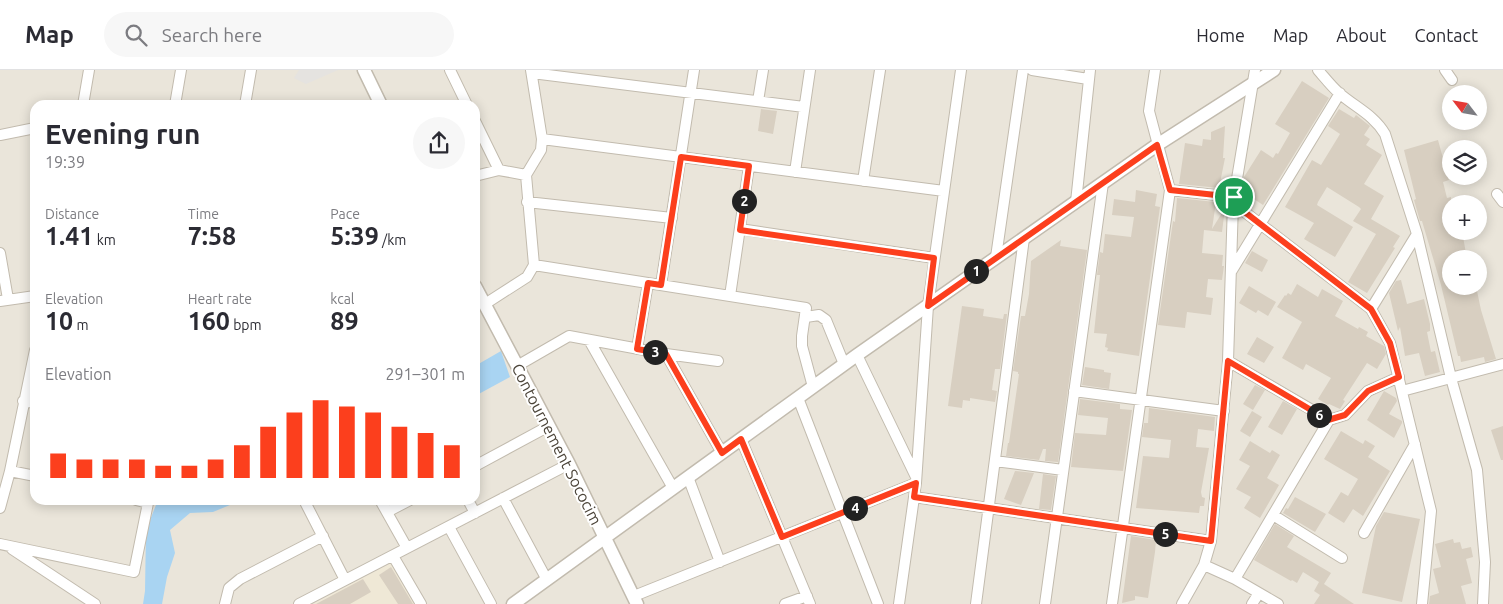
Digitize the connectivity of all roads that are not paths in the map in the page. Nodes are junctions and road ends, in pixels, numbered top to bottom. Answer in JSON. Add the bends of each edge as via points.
{"nodes":[{"id":1,"x":89,"y":70,"type":"edge"},
{"id":2,"x":181,"y":70,"type":"edge"},
{"id":3,"x":252,"y":70,"type":"edge"},
{"id":4,"x":364,"y":70,"type":"edge"},
{"id":5,"x":450,"y":70,"type":"edge"},
{"id":6,"x":694,"y":70,"type":"edge"},
{"id":7,"x":763,"y":70,"type":"edge"},
{"id":8,"x":810,"y":70,"type":"edge"},
{"id":9,"x":880,"y":70,"type":"edge"},
{"id":10,"x":961,"y":70,"type":"edge"},
{"id":11,"x":1023,"y":70,"type":"edge"},
{"id":12,"x":1032,"y":70,"type":"edge"},
{"id":13,"x":1155,"y":70,"type":"edge"},
{"id":14,"x":1255,"y":70,"type":"edge"},
{"id":15,"x":1274,"y":70,"type":"edge"},
{"id":16,"x":1318,"y":70,"type":"edge"},
{"id":17,"x":1445,"y":70,"type":"edge"},
{"id":18,"x":532,"y":71,"type":"edge"},
{"id":19,"x":1089,"y":75,"type":"edge"},
{"id":20,"x":1452,"y":80,"type":"dead end"},
{"id":21,"x":1252,"y":84,"type":"junction"},
{"id":22,"x":691,"y":92,"type":"junction"},
{"id":23,"x":1340,"y":93,"type":"junction"},
{"id":24,"x":84,"y":100,"type":"edge"},
{"id":25,"x":176,"y":100,"type":"edge"},
{"id":26,"x":246,"y":100,"type":"edge"},
{"id":27,"x":379,"y":100,"type":"edge"},
{"id":28,"x":465,"y":100,"type":"edge"},
{"id":29,"x":758,"y":101,"type":"junction"},
{"id":30,"x":804,"y":107,"type":"junction"},
{"id":31,"x":30,"y":129,"type":"edge"},
{"id":32,"x":480,"y":131,"type":"edge"},
{"id":33,"x":0,"y":135,"type":"edge"},
{"id":34,"x":542,"y":138,"type":"junction"},
{"id":35,"x":1157,"y":145,"type":"junction"},
{"id":36,"x":681,"y":157,"type":"junction"},
{"id":37,"x":749,"y":166,"type":"junction"},
{"id":38,"x":499,"y":170,"type":"junction"},
{"id":39,"x":795,"y":172,"type":"junction"},
{"id":40,"x":480,"y":175,"type":"edge"},
{"id":41,"x":526,"y":175,"type":"junction"},
{"id":42,"x":864,"y":181,"type":"junction"},
{"id":43,"x":1103,"y":183,"type":"junction"},
{"id":44,"x":1170,"y":190,"type":"junction"},
{"id":45,"x":944,"y":191,"type":"junction"},
{"id":46,"x":1233,"y":200,"type":"junction"},
{"id":47,"x":527,"y":202,"type":"junction"},
{"id":48,"x":1076,"y":202,"type":"junction"},
{"id":49,"x":672,"y":218,"type":"junction"},
{"id":50,"x":1260,"y":225,"type":"junction"},
{"id":51,"x":740,"y":230,"type":"junction"},
{"id":52,"x":1417,"y":234,"type":"junction"},
{"id":53,"x":1024,"y":238,"type":"junction"},
{"id":54,"x":0,"y":252,"type":"edge"},
{"id":55,"x":996,"y":257,"type":"junction"},
{"id":56,"x":934,"y":258,"type":"junction"},
{"id":57,"x":534,"y":265,"type":"junction"},
{"id":58,"x":1231,"y":273,"type":"junction"},
{"id":59,"x":648,"y":283,"type":"junction"},
{"id":60,"x":661,"y":285,"type":"junction"},
{"id":61,"x":480,"y":296,"type":"edge"},
{"id":62,"x":730,"y":296,"type":"junction"},
{"id":63,"x":30,"y":297,"type":"edge"},
{"id":64,"x":4,"y":300,"type":"edge"},
{"id":65,"x":485,"y":304,"type":"junction"},
{"id":66,"x":928,"y":306,"type":"junction"},
{"id":67,"x":1371,"y":309,"type":"junction"},
{"id":68,"x":806,"y":317,"type":"junction"},
{"id":69,"x":589,"y":340,"type":"junction"},
{"id":70,"x":637,"y":349,"type":"junction"},
{"id":71,"x":666,"y":354,"type":"junction"},
{"id":72,"x":857,"y":355,"type":"junction"},
{"id":73,"x":718,"y":361,"type":"dead end"},
{"id":74,"x":1228,"y":361,"type":"junction"},
{"id":75,"x":844,"y":364,"type":"junction"},
{"id":76,"x":1503,"y":364,"type":"edge"},
{"id":77,"x":517,"y":366,"type":"junction"},
{"id":78,"x":30,"y":371,"type":"edge"},
{"id":79,"x":1399,"y":377,"type":"junction"},
{"id":80,"x":1451,"y":378,"type":"junction"},
{"id":81,"x":813,"y":387,"type":"junction"},
{"id":82,"x":1074,"y":391,"type":"junction"},
{"id":83,"x":1402,"y":391,"type":"junction"},
{"id":84,"x":798,"y":398,"type":"junction"},
{"id":85,"x":1140,"y":400,"type":"junction"},
{"id":86,"x":23,"y":401,"type":"junction"},
{"id":87,"x":30,"y":402,"type":"edge"},
{"id":88,"x":1224,"y":411,"type":"junction"},
{"id":89,"x":1328,"y":420,"type":"junction"},
{"id":90,"x":549,"y":426,"type":"junction"},
{"id":91,"x":741,"y":439,"type":"junction"},
{"id":92,"x":1415,"y":444,"type":"junction"},
{"id":93,"x":722,"y":453,"type":"junction"},
{"id":94,"x":995,"y":461,"type":"junction"},
{"id":95,"x":480,"y":463,"type":"edge"},
{"id":96,"x":569,"y":464,"type":"junction"},
{"id":97,"x":10,"y":470,"type":"junction"},
{"id":98,"x":1063,"y":470,"type":"junction"},
{"id":99,"x":30,"y":475,"type":"edge"},
{"id":100,"x":688,"y":478,"type":"junction"},
{"id":101,"x":916,"y":480,"type":"junction"},
{"id":102,"x":673,"y":488,"type":"junction"},
{"id":103,"x":914,"y":497,"type":"junction"},
{"id":104,"x":503,"y":498,"type":"junction"},
{"id":105,"x":148,"y":505,"type":"edge"},
{"id":106,"x":307,"y":505,"type":"edge"},
{"id":107,"x":383,"y":505,"type":"edge"},
{"id":108,"x":400,"y":505,"type":"edge"},
{"id":109,"x":471,"y":505,"type":"edge"},
{"id":110,"x":0,"y":508,"type":"edge"},
{"id":111,"x":989,"y":508,"type":"junction"},
{"id":112,"x":387,"y":512,"type":"junction"},
{"id":113,"x":475,"y":513,"type":"junction"},
{"id":114,"x":842,"y":513,"type":"junction"},
{"id":115,"x":1273,"y":515,"type":"junction"},
{"id":116,"x":1057,"y":518,"type":"junction"},
{"id":117,"x":449,"y":527,"type":"junction"},
{"id":118,"x":1122,"y":527,"type":"junction"},
{"id":119,"x":1364,"y":534,"type":"dead end"},
{"id":120,"x":323,"y":536,"type":"junction"},
{"id":121,"x":605,"y":537,"type":"junction"},
{"id":122,"x":782,"y":537,"type":"junction"},
{"id":123,"x":1211,"y":541,"type":"junction"},
{"id":124,"x":4,"y":545,"type":"edge"},
{"id":125,"x":407,"y":548,"type":"junction"},
{"id":126,"x":393,"y":556,"type":"junction"},
{"id":127,"x":1342,"y":558,"type":"dead end"},
{"id":128,"x":720,"y":562,"type":"junction"},
{"id":129,"x":1204,"y":565,"type":"junction"},
{"id":130,"x":1235,"y":579,"type":"junction"},
{"id":131,"x":345,"y":580,"type":"junction"},
{"id":132,"x":547,"y":580,"type":"junction"},
{"id":133,"x":1259,"y":592,"type":"junction"},
{"id":134,"x":636,"y":600,"type":"edge"},
{"id":135,"x":809,"y":600,"type":"edge"},
{"id":136,"x":95,"y":604,"type":"edge"},
{"id":137,"x":225,"y":604,"type":"edge"},
{"id":138,"x":298,"y":604,"type":"edge"},
{"id":139,"x":421,"y":604,"type":"edge"},
{"id":140,"x":492,"y":604,"type":"edge"},
{"id":141,"x":513,"y":604,"type":"edge"},
{"id":142,"x":785,"y":604,"type":"edge"},
{"id":143,"x":878,"y":604,"type":"edge"},
{"id":144,"x":899,"y":604,"type":"edge"},
{"id":145,"x":976,"y":604,"type":"edge"},
{"id":146,"x":1045,"y":604,"type":"edge"},
{"id":147,"x":1112,"y":604,"type":"edge"},
{"id":148,"x":1182,"y":604,"type":"edge"},
{"id":149,"x":1252,"y":604,"type":"edge"},
{"id":150,"x":1278,"y":604,"type":"edge"},
{"id":151,"x":1422,"y":604,"type":"edge"},
{"id":152,"x":1483,"y":604,"type":"edge"}],
"edges":[{"from":1,"to":24,"type":"street"},
{"from":2,"to":25,"type":"street"},
{"from":3,"to":26,"type":"street"},
{"from":4,"to":27,"type":"street"},
{"from":5,"to":28,"type":"street"},
{"from":6,"to":22,"type":"street"},
{"from":7,"to":29,"type":"street"},
{"from":8,"to":30,"type":"street"},
{"from":9,"to":42,"type":"street"},
{"from":10,"to":45,"type":"street"},
{"from":11,"to":55,"type":"street"},
{"from":12,"to":19,"type":"street"},
{"from":13,"to":35,"type":"street","via":[[1149,111]]},
{"from":14,"to":21,"type":"street"},
{"from":15,"to":21,"type":"street"},
{"from":16,"to":23,"type":"street"},
{"from":17,"to":20,"type":"street"},
{"from":18,"to":22,"type":"street"},
{"from":18,"to":34,"type":"street"},
{"from":19,"to":48,"type":"street"},
{"from":21,"to":35,"type":"street"},
{"from":21,"to":46,"type":"street"},
{"from":22,"to":29,"type":"street"},
{"from":22,"to":36,"type":"street"},
{"from":23,"to":50,"type":"street"},
{"from":23,"to":52,"type":"street","via":[[1376,121],[1385,134]]},
{"from":29,"to":30,"type":"street"},
{"from":30,"to":39,"type":"street"},
{"from":31,"to":33,"type":"street"},
{"from":32,"to":38,"type":"street"},
{"from":34,"to":36,"type":"street"},
{"from":34,"to":41,"type":"street","via":[[541,150]]},
{"from":35,"to":43,"type":"street"},
{"from":35,"to":44,"type":"street"},
{"from":36,"to":37,"type":"street"},
{"from":36,"to":49,"type":"street"},
{"from":37,"to":39,"type":"street"},
{"from":37,"to":51,"type":"street"},
{"from":38,"to":40,"type":"street"},
{"from":38,"to":41,"type":"street"},
{"from":39,"to":42,"type":"street"},
{"from":41,"to":47,"type":"street"},
{"from":42,"to":45,"type":"street"},
{"from":43,"to":48,"type":"street"},
{"from":43,"to":82,"type":"street"},
{"from":44,"to":46,"type":"street"},
{"from":44,"to":85,"type":"street"},
{"from":45,"to":56,"type":"street"},
{"from":46,"to":50,"type":"street"},
{"from":46,"to":58,"type":"street"},
{"from":47,"to":49,"type":"street"},
{"from":47,"to":57,"type":"street"},
{"from":48,"to":53,"type":"street"},
{"from":49,"to":60,"type":"street"},
{"from":50,"to":58,"type":"street"},
{"from":50,"to":67,"type":"street"},
{"from":51,"to":56,"type":"street"},
{"from":51,"to":62,"type":"street"},
{"from":52,"to":67,"type":"street"},
{"from":52,"to":80,"type":"street"},
{"from":53,"to":55,"type":"street"},
{"from":53,"to":94,"type":"street"},
{"from":54,"to":64,"type":"street"},
{"from":55,"to":66,"type":"street"},
{"from":56,"to":66,"type":"street"},
{"from":57,"to":59,"type":"street"},
{"from":57,"to":65,"type":"street","via":[[527,277]]},
{"from":58,"to":74,"type":"street"},
{"from":59,"to":60,"type":"street"},
{"from":59,"to":70,"type":"street"},
{"from":60,"to":62,"type":"street"},
{"from":61,"to":65,"type":"street","name":"Contournement Sococim"},
{"from":62,"to":68,"type":"street","via":[[806,308]]},
{"from":63,"to":64,"type":"street"},
{"from":65,"to":77,"type":"street","name":"Contournement Sococim"},
{"from":66,"to":72,"type":"street"},
{"from":66,"to":101,"type":"street"},
{"from":67,"to":79,"type":"street","via":[[1390,343]]},
{"from":68,"to":75,"type":"street","via":[[819,315],[826,320]]},
{"from":68,"to":81,"type":"street","via":[[802,346]]},
{"from":69,"to":70,"type":"street"},
{"from":69,"to":77,"type":"street","via":[[569,336]]},
{"from":69,"to":102,"type":"street"},
{"from":70,"to":71,"type":"street"},
{"from":71,"to":73,"type":"street"},
{"from":71,"to":93,"type":"street"},
{"from":72,"to":75,"type":"street"},
{"from":72,"to":101,"type":"street"},
{"from":74,"to":88,"type":"street"},
{"from":74,"to":89,"type":"street"},
{"from":75,"to":81,"type":"street"},
{"from":76,"to":80,"type":"street"},
{"from":77,"to":90,"type":"street","name":"Contournement Sococim"},
{"from":78,"to":86,"type":"street"},
{"from":79,"to":83,"type":"street"},
{"from":79,"to":89,"type":"street","via":[[1368,391],[1345,415]]},
{"from":80,"to":83,"type":"street"},
{"from":80,"to":152,"type":"street","via":[[1477,470],[1485,562]]},
{"from":81,"to":84,"type":"street"},
{"from":82,"to":85,"type":"street"},
{"from":82,"to":98,"type":"street"},
{"from":83,"to":92,"type":"street"},
{"from":84,"to":91,"type":"street"},
{"from":84,"to":114,"type":"street"},
{"from":85,"to":88,"type":"street"},
{"from":85,"to":118,"type":"street"},
{"from":86,"to":87,"type":"street"},
{"from":86,"to":97,"type":"street"},
{"from":88,"to":123,"type":"street"},
{"from":89,"to":115,"type":"street"},
{"from":90,"to":95,"type":"street"},
{"from":90,"to":96,"type":"street","name":"Contournement Sococim"},
{"from":91,"to":93,"type":"street"},
{"from":91,"to":122,"type":"street"},
{"from":92,"to":119,"type":"street"},
{"from":92,"to":151,"type":"street","via":[[1431,510]]},
{"from":93,"to":100,"type":"street"},
{"from":94,"to":98,"type":"street"},
{"from":94,"to":111,"type":"street"},
{"from":96,"to":104,"type":"street"},
{"from":96,"to":121,"type":"street","name":"Contournement Sococim"},
{"from":97,"to":99,"type":"street"},
{"from":97,"to":110,"type":"street"},
{"from":98,"to":116,"type":"street"},
{"from":100,"to":102,"type":"street"},
{"from":100,"to":128,"type":"street"},
{"from":101,"to":103,"type":"street"},
{"from":101,"to":114,"type":"street"},
{"from":102,"to":121,"type":"street"},
{"from":103,"to":111,"type":"street"},
{"from":103,"to":144,"type":"street"},
{"from":104,"to":113,"type":"street"},
{"from":104,"to":132,"type":"street"},
{"from":105,"to":124,"type":"street","via":[[134,572]]},
{"from":106,"to":120,"type":"street"},
{"from":107,"to":112,"type":"street"},
{"from":108,"to":112,"type":"street"},
{"from":109,"to":113,"type":"street"},
{"from":111,"to":116,"type":"street"},
{"from":111,"to":145,"type":"street"},
{"from":112,"to":125,"type":"street"},
{"from":113,"to":117,"type":"street"},
{"from":114,"to":122,"type":"street"},
{"from":114,"to":143,"type":"street"},
{"from":115,"to":127,"type":"street"},
{"from":115,"to":130,"type":"street"},
{"from":116,"to":118,"type":"street"},
{"from":116,"to":146,"type":"street"},
{"from":117,"to":125,"type":"street"},
{"from":117,"to":140,"type":"street"},
{"from":118,"to":123,"type":"street"},
{"from":118,"to":147,"type":"street"},
{"from":120,"to":131,"type":"street"},
{"from":120,"to":137,"type":"street","via":[[240,579],[229,588]]},
{"from":121,"to":132,"type":"street"},
{"from":121,"to":134,"type":"street","name":"Contournement Sococim"},
{"from":122,"to":128,"type":"street"},
{"from":122,"to":135,"type":"street"},
{"from":123,"to":129,"type":"street"},
{"from":124,"to":136,"type":"street"},
{"from":125,"to":126,"type":"street"},
{"from":126,"to":131,"type":"street"},
{"from":126,"to":139,"type":"street"},
{"from":128,"to":134,"type":"street"},
{"from":129,"to":130,"type":"street"},
{"from":129,"to":148,"type":"street"},
{"from":130,"to":133,"type":"street"},
{"from":131,"to":138,"type":"street"},
{"from":132,"to":141,"type":"street"},
{"from":133,"to":149,"type":"street"},
{"from":133,"to":150,"type":"street"},
{"from":135,"to":142,"type":"street"}]}
